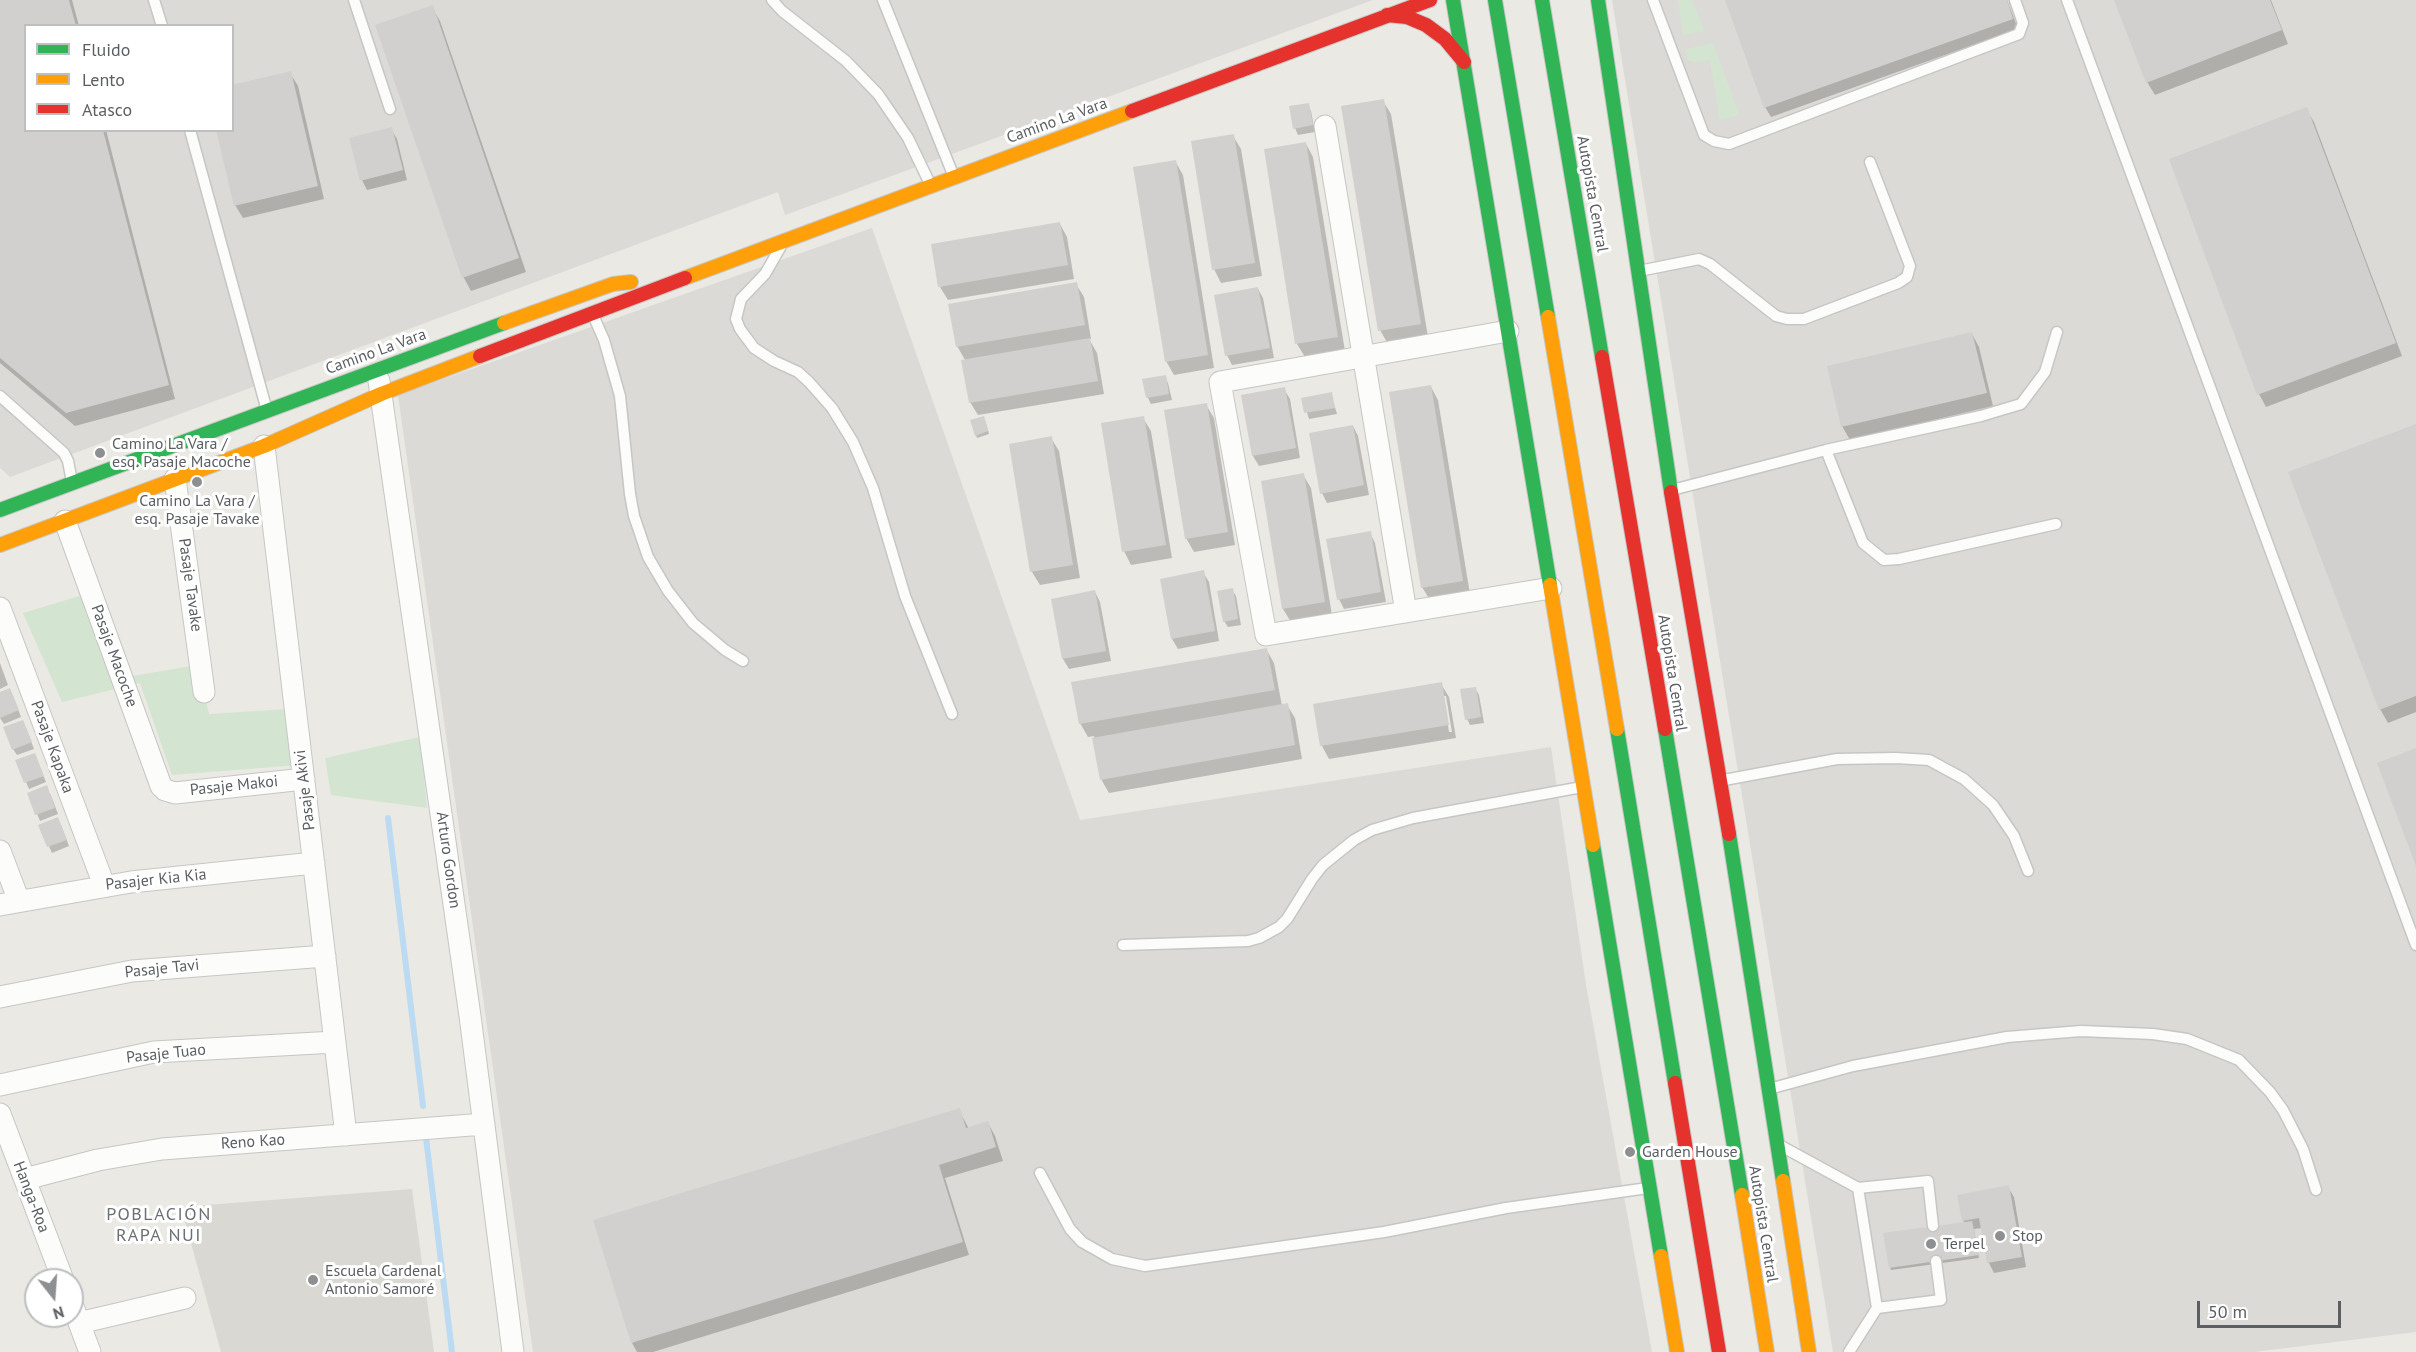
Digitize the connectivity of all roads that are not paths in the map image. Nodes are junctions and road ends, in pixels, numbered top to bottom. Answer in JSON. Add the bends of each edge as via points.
{"nodes":[{"id":1,"x":154,"y":0,"type":"edge"},
{"id":2,"x":354,"y":0,"type":"edge"},
{"id":3,"x":772,"y":0,"type":"edge"},
{"id":4,"x":883,"y":0,"type":"edge"},
{"id":5,"x":1430,"y":0,"type":"edge"},
{"id":6,"x":1453,"y":0,"type":"edge"},
{"id":7,"x":1495,"y":0,"type":"edge"},
{"id":8,"x":1542,"y":0,"type":"edge"},
{"id":9,"x":1598,"y":0,"type":"edge"},
{"id":10,"x":1653,"y":0,"type":"edge"},
{"id":11,"x":2015,"y":0,"type":"edge"},
{"id":12,"x":2067,"y":0,"type":"edge"},
{"id":13,"x":1387,"y":15,"type":"junction"},
{"id":14,"x":161,"y":24,"type":"edge"},
{"id":15,"x":1464,"y":63,"type":"junction"},
{"id":16,"x":390,"y":109,"type":"dead end"},
{"id":17,"x":1325,"y":126,"type":"dead end"},
{"id":18,"x":191,"y":132,"type":"edge"},
{"id":19,"x":1870,"y":162,"type":"dead end"},
{"id":20,"x":954,"y":177,"type":"junction"},
{"id":21,"x":931,"y":186,"type":"junction"},
{"id":22,"x":782,"y":242,"type":"junction"},
{"id":23,"x":1639,"y":272,"type":"junction"},
{"id":24,"x":696,"y":274,"type":"junction"},
{"id":25,"x":593,"y":314,"type":"junction"},
{"id":26,"x":1508,"y":331,"type":"junction"},
{"id":27,"x":2057,"y":332,"type":"dead end"},
{"id":28,"x":1365,"y":357,"type":"junction"},
{"id":29,"x":378,"y":368,"type":"junction"},
{"id":30,"x":381,"y":394,"type":"junction"},
{"id":31,"x":0,"y":396,"type":"edge"},
{"id":32,"x":267,"y":410,"type":"junction"},
{"id":33,"x":264,"y":446,"type":"junction"},
{"id":34,"x":1826,"y":450,"type":"junction"},
{"id":35,"x":175,"y":479,"type":"junction"},
{"id":36,"x":1671,"y":490,"type":"junction"},
{"id":37,"x":75,"y":503,"type":"junction"},
{"id":38,"x":0,"y":510,"type":"edge"},
{"id":39,"x":2056,"y":524,"type":"dead end"},
{"id":40,"x":0,"y":545,"type":"edge"},
{"id":41,"x":1551,"y":588,"type":"junction"},
{"id":42,"x":0,"y":608,"type":"edge"},
{"id":43,"x":1406,"y":612,"type":"junction"},
{"id":44,"x":743,"y":661,"type":"dead end"},
{"id":45,"x":204,"y":692,"type":"dead end"},
{"id":46,"x":952,"y":714,"type":"dead end"},
{"id":47,"x":304,"y":779,"type":"junction"},
{"id":48,"x":1721,"y":780,"type":"junction"},
{"id":49,"x":1585,"y":786,"type":"junction"},
{"id":50,"x":165,"y":790,"type":"joint"},
{"id":51,"x":0,"y":851,"type":"edge"},
{"id":52,"x":314,"y":863,"type":"junction"},
{"id":53,"x":2028,"y":871,"type":"dead end"},
{"id":54,"x":104,"y":885,"type":"junction"},
{"id":55,"x":9,"y":903,"type":"edge"},
{"id":56,"x":1123,"y":945,"type":"dead end"},
{"id":57,"x":2416,"y":945,"type":"edge"},
{"id":58,"x":325,"y":956,"type":"junction"},
{"id":59,"x":0,"y":997,"type":"edge"},
{"id":60,"x":335,"y":1042,"type":"junction"},
{"id":61,"x":0,"y":1085,"type":"edge"},
{"id":62,"x":1769,"y":1089,"type":"junction"},
{"id":63,"x":0,"y":1114,"type":"edge"},
{"id":64,"x":484,"y":1124,"type":"junction"},
{"id":65,"x":346,"y":1134,"type":"junction"},
{"id":66,"x":1777,"y":1144,"type":"junction"},
{"id":67,"x":1040,"y":1173,"type":"dead end"},
{"id":68,"x":25,"y":1179,"type":"junction"},
{"id":69,"x":1652,"y":1188,"type":"junction"},
{"id":70,"x":1858,"y":1188,"type":"junction"},
{"id":71,"x":2316,"y":1190,"type":"dead end"},
{"id":72,"x":1933,"y":1226,"type":"dead end"},
{"id":73,"x":1936,"y":1261,"type":"dead end"},
{"id":74,"x":58,"y":1268,"type":"edge"},
{"id":75,"x":185,"y":1298,"type":"dead end"},
{"id":76,"x":1877,"y":1308,"type":"junction"},
{"id":77,"x":84,"y":1312,"type":"edge"},
{"id":78,"x":81,"y":1328,"type":"edge"},
{"id":79,"x":90,"y":1352,"type":"edge"},
{"id":80,"x":513,"y":1352,"type":"edge"},
{"id":81,"x":1677,"y":1352,"type":"edge"},
{"id":82,"x":1719,"y":1352,"type":"edge"},
{"id":83,"x":1767,"y":1352,"type":"edge"},
{"id":84,"x":1809,"y":1352,"type":"edge"},
{"id":85,"x":1849,"y":1352,"type":"edge"}],
"edges":[{"from":1,"to":14,"type":"lane"},
{"from":2,"to":16,"type":"lane"},
{"from":3,"to":21,"type":"lane","via":[[846,61],[878,94],[909,138]]},
{"from":4,"to":20,"type":"lane"},
{"from":5,"to":13,"type":"main road","name":"Camino La Vara"},
{"from":6,"to":15,"type":"main road"},
{"from":7,"to":82,"type":"main road"},
{"from":8,"to":83,"type":"main road","name":"Autopista Central"},
{"from":9,"to":23,"type":"main road"},
{"from":10,"to":11,"type":"lane","via":[[1704,135],[1729,144],[2019,34],[2023,23]]},
{"from":12,"to":57,"type":"lane"},
{"from":13,"to":15,"type":"main road","via":[[1426,25],[1445,39]]},
{"from":13,"to":20,"type":"main road","name":"Camino La Vara"},
{"from":15,"to":26,"type":"main road"},
{"from":17,"to":28,"type":"street"},
{"from":18,"to":32,"type":"lane"},
{"from":19,"to":23,"type":"lane","via":[[1910,266],[1907,277],[1898,283],[1804,319],[1776,316],[1699,259]]},
{"from":20,"to":21,"type":"main road","name":"Camino La Vara"},
{"from":21,"to":22,"type":"main road","name":"Camino La Vara"},
{"from":22,"to":24,"type":"main road","name":"Camino La Vara"},
{"from":22,"to":46,"type":"lane","via":[[773,263],[741,299],[736,319],[754,348],[809,382],[832,408],[853,442],[873,488],[905,596]]},
{"from":23,"to":36,"type":"main road"},
{"from":24,"to":25,"type":"main road","name":"Camino La Vara"},
{"from":24,"to":29,"type":"main road","name":"Camino La Vara","via":[[613,284]]},
{"from":25,"to":30,"type":"main road","name":"Camino La Vara"},
{"from":25,"to":44,"type":"lane","via":[[620,396],[630,494],[648,557],[693,622]]},
{"from":26,"to":28,"type":"street"},
{"from":26,"to":41,"type":"main road"},
{"from":27,"to":34,"type":"lane","via":[[2045,372],[2021,404]]},
{"from":28,"to":43,"type":"street"},
{"from":28,"to":43,"type":"street","via":[[1220,382],[1266,635]]},
{"from":29,"to":30,"type":"street","name":"Arturo Gordon"},
{"from":29,"to":32,"type":"main road","name":"Camino La Vara"},
{"from":30,"to":33,"type":"main road","name":"Camino La Vara"},
{"from":30,"to":64,"type":"street","name":"Arturo Gordon"},
{"from":31,"to":37,"type":"lane","via":[[64,453]]},
{"from":32,"to":37,"type":"main road","name":"Camino La Vara"},
{"from":33,"to":35,"type":"main road","name":"Camino La Vara"},
{"from":33,"to":47,"type":"street","name":"Pasaje Akivi"},
{"from":34,"to":36,"type":"lane"},
{"from":34,"to":39,"type":"lane","via":[[1863,543],[1884,560]]},
{"from":35,"to":37,"type":"main road","name":"Camino La Vara"},
{"from":35,"to":45,"type":"street","name":"Pasaje Tavake"},
{"from":36,"to":48,"type":"main road"},
{"from":37,"to":38,"type":"main road","name":"Camino La Vara"},
{"from":37,"to":40,"type":"main road","name":"Camino La Vara"},
{"from":37,"to":50,"type":"street","name":"Pasaje Macoche","via":[[159,781]]},
{"from":41,"to":43,"type":"street"},
{"from":41,"to":49,"type":"main road"},
{"from":42,"to":54,"type":"street","name":"Pasaje Kapaka"},
{"from":47,"to":50,"type":"street","name":"Pasaje Makoi","via":[[175,793]]},
{"from":47,"to":52,"type":"street","name":"Pasaje Akivi"},
{"from":48,"to":53,"type":"lane","via":[[1837,759],[1929,760],[1964,779],[1993,805],[2014,836]]},
{"from":48,"to":62,"type":"main road"},
{"from":49,"to":56,"type":"lane","via":[[1413,818],[1372,830],[1330,858],[1311,879],[1287,919],[1259,938]]},
{"from":49,"to":69,"type":"main road"},
{"from":51,"to":55,"type":"street"},
{"from":52,"to":54,"type":"street","name":"Pasajer Kia Kia"},
{"from":52,"to":58,"type":"street","name":"Pasaje Akivi"},
{"from":54,"to":55,"type":"street","name":"Pasajer Kia Kia"},
{"from":58,"to":59,"type":"street","name":"Pasaje Tavi","via":[[151,969]]},
{"from":58,"to":60,"type":"street","name":"Pasaje Akivi"},
{"from":60,"to":61,"type":"street","name":"Pasaje Tuao","via":[[154,1052]]},
{"from":60,"to":65,"type":"street","name":"Pasaje Akivi"},
{"from":62,"to":66,"type":"main road"},
{"from":62,"to":71,"type":"lane","via":[[1853,1066],[2007,1037],[2081,1031],[2187,1039],[2239,1060],[2270,1092],[2303,1149]]},
{"from":63,"to":68,"type":"street","name":"Hanga-Roa"},
{"from":64,"to":65,"type":"street","name":"Reno Kao"},
{"from":64,"to":80,"type":"street","name":"Arturo Gordon"},
{"from":65,"to":68,"type":"street","name":"Reno Kao","via":[[162,1149]]},
{"from":66,"to":70,"type":"lane"},
{"from":66,"to":84,"type":"main road"},
{"from":67,"to":69,"type":"lane","via":[[1070,1229],[1082,1242],[1112,1259],[1145,1266]]},
{"from":68,"to":74,"type":"street","name":"Hanga-Roa"},
{"from":69,"to":81,"type":"main road"},
{"from":70,"to":72,"type":"lane","via":[[1928,1181]]},
{"from":70,"to":76,"type":"lane"},
{"from":73,"to":76,"type":"lane","via":[[1941,1300]]},
{"from":75,"to":77,"type":"street"},
{"from":76,"to":85,"type":"lane"},
{"from":78,"to":79,"type":"street"}]}
